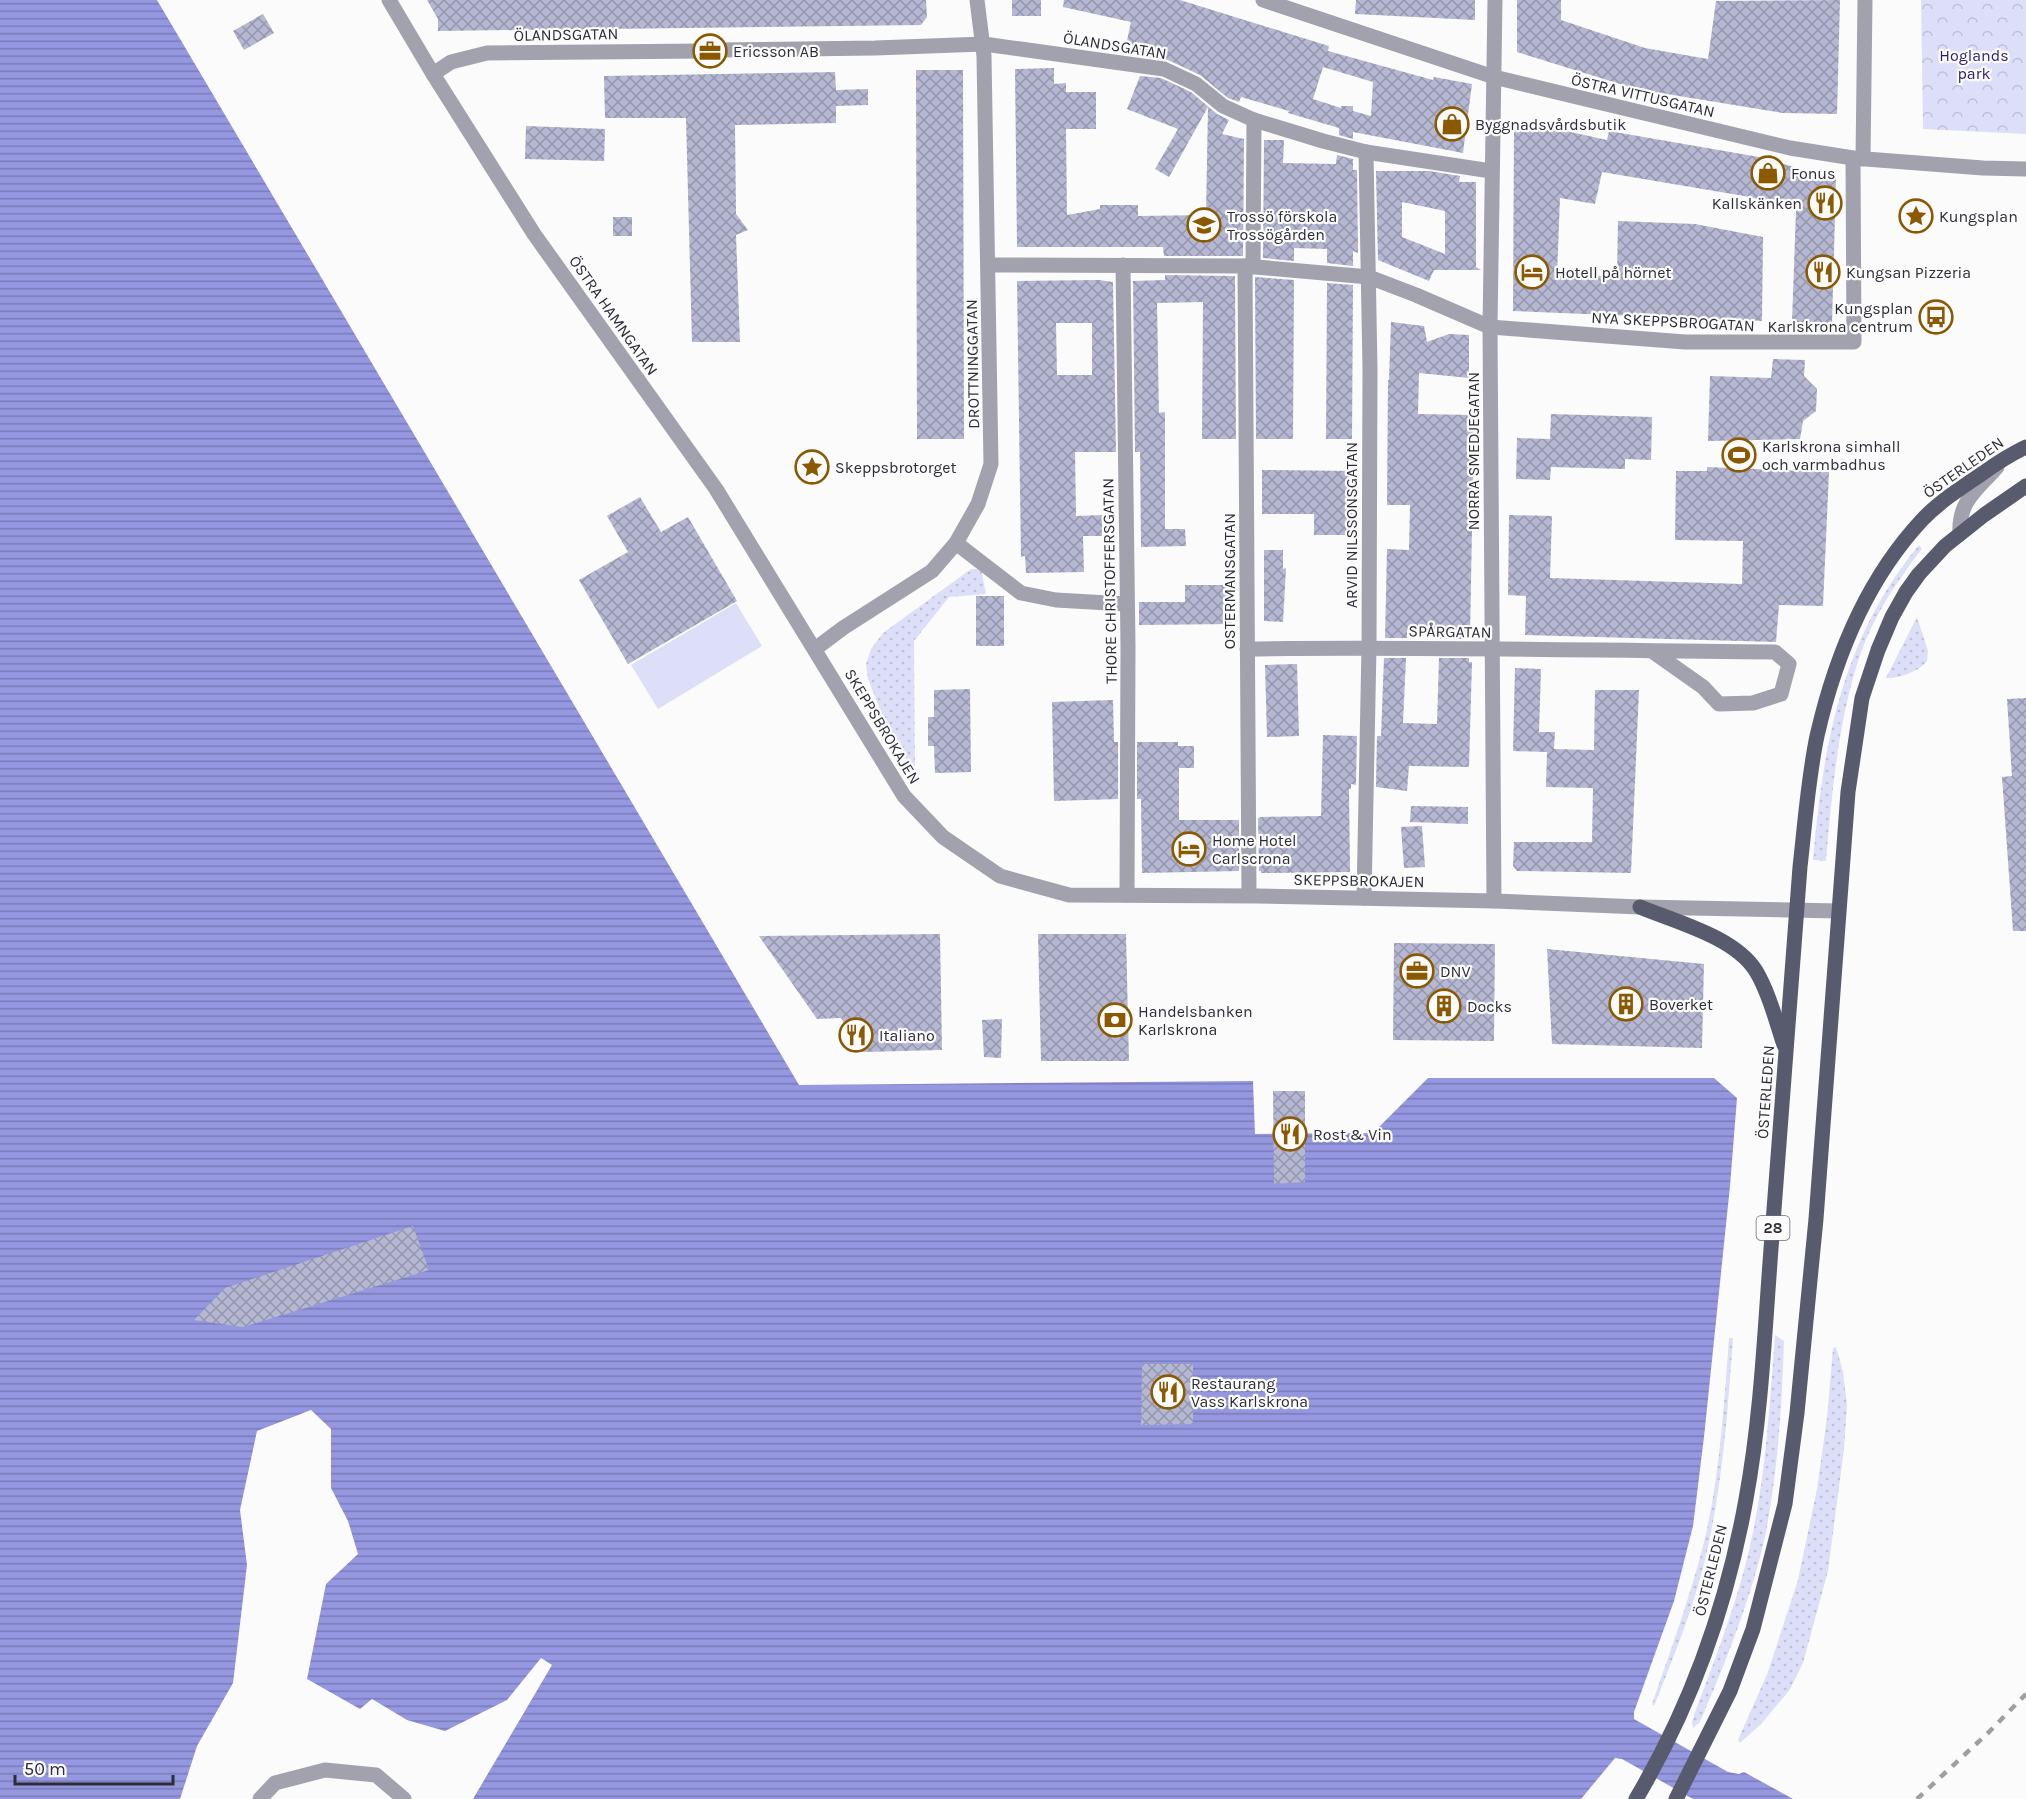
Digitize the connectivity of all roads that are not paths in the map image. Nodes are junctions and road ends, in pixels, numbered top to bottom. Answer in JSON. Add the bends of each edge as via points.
{"nodes":[{"id":1,"x":389,"y":0,"type":"edge"},
{"id":2,"x":977,"y":0,"type":"edge"},
{"id":3,"x":1263,"y":0,"type":"edge"},
{"id":4,"x":1495,"y":0,"type":"edge"},
{"id":5,"x":1865,"y":0,"type":"edge"},
{"id":6,"x":984,"y":44,"type":"junction"},
{"id":7,"x":433,"y":74,"type":"junction"},
{"id":8,"x":1494,"y":77,"type":"junction"},
{"id":9,"x":1254,"y":120,"type":"junction"},
{"id":10,"x":1366,"y":152,"type":"junction"},
{"id":11,"x":1858,"y":158,"type":"junction"},
{"id":12,"x":2026,"y":169,"type":"edge"},
{"id":13,"x":1491,"y":171,"type":"junction"},
{"id":14,"x":989,"y":265,"type":"junction"},
{"id":15,"x":1123,"y":265,"type":"junction"},
{"id":16,"x":1249,"y":267,"type":"junction"},
{"id":17,"x":1369,"y":277,"type":"junction"},
{"id":18,"x":1490,"y":327,"type":"junction"},
{"id":19,"x":2026,"y":447,"type":"edge"},
{"id":20,"x":2003,"y":460,"type":"junction"},
{"id":21,"x":2026,"y":486,"type":"edge"},
{"id":22,"x":1945,"y":500,"type":"junction"},
{"id":23,"x":1964,"y":504,"type":"junction"},
{"id":24,"x":1984,"y":515,"type":"junction"},
{"id":25,"x":1960,"y":534,"type":"junction"},
{"id":26,"x":956,"y":543,"type":"junction"},
{"id":27,"x":1126,"y":604,"type":"junction"},
{"id":28,"x":1369,"y":647,"type":"junction"},
{"id":29,"x":815,"y":649,"type":"junction"},
{"id":30,"x":1247,"y":649,"type":"junction"},
{"id":31,"x":1492,"y":650,"type":"junction"},
{"id":32,"x":1652,"y":651,"type":"junction"},
{"id":33,"x":1127,"y":896,"type":"junction"},
{"id":34,"x":1249,"y":896,"type":"junction"},
{"id":35,"x":1364,"y":898,"type":"junction"},
{"id":36,"x":1494,"y":901,"type":"junction"},
{"id":37,"x":1640,"y":907,"type":"junction"},
{"id":38,"x":1797,"y":909,"type":"junction"},
{"id":39,"x":1838,"y":911,"type":"junction"},
{"id":40,"x":1786,"y":1051,"type":"junction"},
{"id":41,"x":1639,"y":1793,"type":"edge"},
{"id":42,"x":260,"y":1799,"type":"edge"},
{"id":43,"x":404,"y":1799,"type":"edge"},
{"id":44,"x":1676,"y":1799,"type":"edge"}],
"edges":[{"from":1,"to":7,"type":"street","name":"ÖSTRA HAMNGATAN"},
{"from":2,"to":6,"type":"street","name":"DROTTNINGGATAN"},
{"from":3,"to":8,"type":"street","name":"ÖSTRA VITTUSGATAN"},
{"from":4,"to":8,"type":"street","name":"NORRA SMEDJEGATAN"},
{"from":5,"to":11,"type":"street"},
{"from":6,"to":7,"type":"street","name":"ÖLANDSGATAN","via":[[488,53],[451,62]]},
{"from":6,"to":9,"type":"street","name":"ÖLANDSGATAN","via":[[1164,69],[1196,84],[1223,106]]},
{"from":6,"to":14,"type":"street","name":"DROTTNINGGATAN"},
{"from":7,"to":29,"type":"street","name":"ÖSTRA HAMNGATAN","via":[[534,234],[716,489]]},
{"from":8,"to":11,"type":"street","name":"ÖSTRA VITTUSGATAN","via":[[1779,145]]},
{"from":8,"to":13,"type":"street","name":"NORRA SMEDJEGATAN"},
{"from":9,"to":10,"type":"street","name":"ÖLANDSGATAN"},
{"from":9,"to":16,"type":"street","name":"OSTERMANSGATAN"},
{"from":10,"to":13,"type":"street","name":"ÖLANDSGATAN"},
{"from":10,"to":17,"type":"street","name":"ARVID NILSSONSGATAN"},
{"from":11,"to":12,"type":"street","name":"ÖSTRA VITTUSGATAN"},
{"from":11,"to":18,"type":"street","name":"NYA SKEPPSBROGATAN","via":[[1854,342],[1684,342]]},
{"from":13,"to":18,"type":"street","name":"NORRA SMEDJEGATAN"},
{"from":14,"to":15,"type":"street","name":"NYA SKEPPSBROGATAN"},
{"from":14,"to":26,"type":"street","name":"DROTTNINGGATAN","via":[[991,464],[978,504]]},
{"from":15,"to":16,"type":"street","name":"NYA SKEPPSBROGATAN"},
{"from":15,"to":27,"type":"street","name":"THORE CHRISTOFFERSGATAN"},
{"from":16,"to":17,"type":"street","name":"NYA SKEPPSBROGATAN"},
{"from":16,"to":30,"type":"street","name":"OSTERMANSGATAN"},
{"from":17,"to":18,"type":"street","name":"NYA SKEPPSBROGATAN"},
{"from":17,"to":28,"type":"street","name":"ARVID NILSSONSGATAN"},
{"from":18,"to":31,"type":"street","name":"NORRA SMEDJEGATAN"},
{"from":19,"to":20,"type":"main road","name":"ÖSTERLEDEN"},
{"from":20,"to":22,"type":"main road","name":"ÖSTERLEDEN"},
{"from":20,"to":23,"type":"street"},
{"from":21,"to":24,"type":"main road"},
{"from":22,"to":23,"type":"street"},
{"from":22,"to":38,"type":"main road","name":"ÖSTERLEDEN","via":[[1922,520],[1883,570],[1842,650],[1817,737]]},
{"from":23,"to":24,"type":"street"},
{"from":23,"to":25,"type":"street"},
{"from":24,"to":25,"type":"main road"},
{"from":25,"to":39,"type":"main road","via":[[1906,592],[1878,651],[1859,715]]},
{"from":26,"to":27,"type":"street","via":[[1021,593],[1056,600]]},
{"from":26,"to":29,"type":"street","name":"DROTTNINGGATAN","via":[[932,571]]},
{"from":27,"to":33,"type":"street","name":"THORE CHRISTOFFERSGATAN"},
{"from":28,"to":30,"type":"street","name":"SPÅRGATAN"},
{"from":28,"to":31,"type":"street","name":"SPÅRGATAN"},
{"from":28,"to":35,"type":"street","name":"ARVID NILSSONSGATAN"},
{"from":29,"to":33,"type":"street","name":"SKEPPSBROKAJEN","via":[[904,796],[943,837],[1000,876],[1069,895]]},
{"from":30,"to":34,"type":"street","name":"OSTERMANSGATAN"},
{"from":31,"to":32,"type":"street","name":"SPÅRGATAN"},
{"from":31,"to":36,"type":"street","name":"NORRA SMEDJEGATAN"},
{"from":32,"to":32,"type":"street","name":"SPÅRGATAN","via":[[1703,687],[1719,704],[1753,703],[1781,694],[1789,664],[1775,652]]},
{"from":33,"to":34,"type":"street","name":"SKEPPSBROKAJEN"},
{"from":34,"to":35,"type":"street","name":"SKEPPSBROKAJEN"},
{"from":35,"to":36,"type":"street","name":"SKEPPSBROKAJEN"},
{"from":36,"to":37,"type":"street","name":"SKEPPSBROKAJEN"},
{"from":37,"to":38,"type":"street","name":"SKEPPSBROKAJEN"},
{"from":37,"to":40,"type":"main road","via":[[1723,941],[1743,954],[1766,993]]},
{"from":38,"to":39,"type":"street","name":"SKEPPSBROKAJEN"},
{"from":38,"to":40,"type":"main road","name":"ÖSTERLEDEN","number":"28"},
{"from":39,"to":44,"type":"main road","number":"28","via":[[1816,1219],[1785,1504],[1753,1629],[1730,1691]]},
{"from":40,"to":41,"type":"main road","name":"ÖSTERLEDEN","number":"28","via":[[1759,1404],[1746,1498],[1716,1623],[1695,1682]]},
{"from":42,"to":43,"type":"street","via":[[275,1783],[325,1770],[376,1775]]}]}
